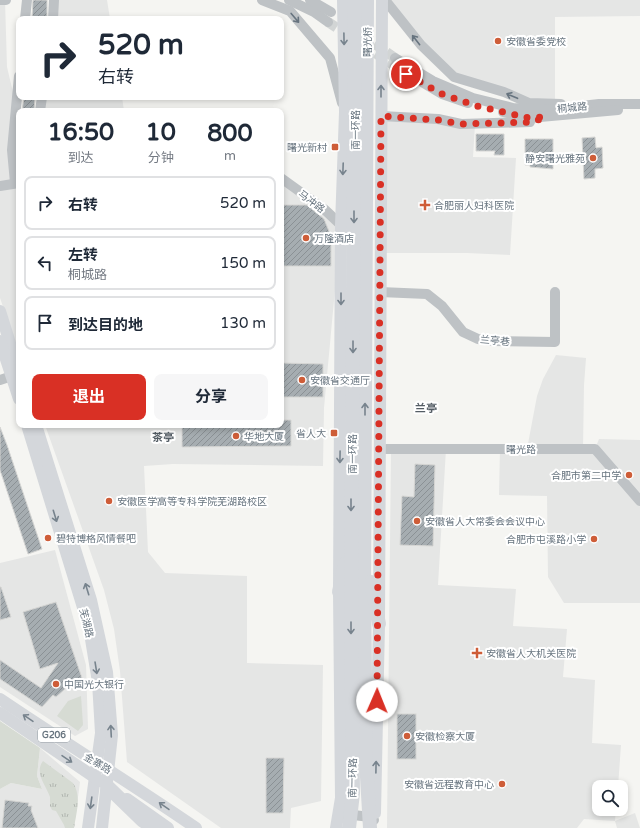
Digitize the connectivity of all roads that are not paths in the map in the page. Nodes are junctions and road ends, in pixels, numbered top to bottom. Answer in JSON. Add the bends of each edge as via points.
{"nodes":[{"id":1,"x":0,"y":0,"type":"edge"},
{"id":2,"x":6,"y":0,"type":"edge"},
{"id":3,"x":27,"y":0,"type":"edge"},
{"id":4,"x":54,"y":0,"type":"edge"},
{"id":5,"x":262,"y":0,"type":"edge"},
{"id":6,"x":289,"y":0,"type":"edge"},
{"id":7,"x":310,"y":0,"type":"edge"},
{"id":8,"x":343,"y":0,"type":"edge"},
{"id":9,"x":355,"y":0,"type":"edge"},
{"id":10,"x":367,"y":0,"type":"edge"},
{"id":11,"x":383,"y":0,"type":"edge"},
{"id":12,"x":25,"y":16,"type":"edge"},
{"id":13,"x":53,"y":16,"type":"edge"},
{"id":14,"x":361,"y":81,"type":"junction"},
{"id":15,"x":17,"y":100,"type":"edge"},
{"id":16,"x":640,"y":104,"type":"edge"},
{"id":17,"x":577,"y":106,"type":"junction"},
{"id":18,"x":640,"y":110,"type":"edge"},
{"id":19,"x":345,"y":112,"type":"junction"},
{"id":20,"x":381,"y":116,"type":"junction"},
{"id":21,"x":545,"y":117,"type":"junction"},
{"id":22,"x":16,"y":176,"type":"edge"},
{"id":23,"x":284,"y":180,"type":"edge"},
{"id":24,"x":16,"y":183,"type":"edge"},
{"id":25,"x":0,"y":186,"type":"edge"},
{"id":26,"x":341,"y":225,"type":"junction"},
{"id":27,"x":380,"y":292,"type":"junction"},
{"id":28,"x":555,"y":292,"type":"dead end"},
{"id":29,"x":0,"y":312,"type":"edge"},
{"id":30,"x":0,"y":341,"type":"edge"},
{"id":31,"x":16,"y":374,"type":"edge"},
{"id":32,"x":0,"y":380,"type":"edge"},
{"id":33,"x":28,"y":428,"type":"edge"},
{"id":34,"x":37,"y":428,"type":"edge"},
{"id":35,"x":379,"y":449,"type":"junction"},
{"id":36,"x":640,"y":501,"type":"edge"},
{"id":37,"x":365,"y":546,"type":"junction"},
{"id":38,"x":351,"y":591,"type":"junction"},
{"id":39,"x":378,"y":624,"type":"junction"},
{"id":40,"x":0,"y":699,"type":"edge"},
{"id":41,"x":0,"y":713,"type":"edge"},
{"id":42,"x":366,"y":760,"type":"junction"},
{"id":43,"x":97,"y":762,"type":"junction"},
{"id":44,"x":108,"y":770,"type":"junction"},
{"id":45,"x":95,"y":777,"type":"junction"},
{"id":46,"x":107,"y":786,"type":"junction"},
{"id":47,"x":342,"y":798,"type":"junction"},
{"id":48,"x":375,"y":804,"type":"junction"},
{"id":49,"x":147,"y":824,"type":"edge"},
{"id":50,"x":341,"y":826,"type":"edge"},
{"id":51,"x":373,"y":826,"type":"edge"},
{"id":52,"x":88,"y":828,"type":"edge"},
{"id":53,"x":102,"y":828,"type":"edge"},
{"id":54,"x":168,"y":828,"type":"edge"},
{"id":55,"x":196,"y":828,"type":"edge"},
{"id":56,"x":360,"y":828,"type":"edge"}],
"edges":[{"from":1,"to":2,"type":"street"},
{"from":3,"to":12,"type":"street"},
{"from":4,"to":13,"type":"street"},
{"from":5,"to":19,"type":"street","one_way":true,"via":[[290,12],[330,58]]},
{"from":6,"to":7,"type":"street","via":[[330,17]]},
{"from":8,"to":19,"type":"main road","one_way":true},
{"from":9,"to":14,"type":"highway","name":"曙光桥"},
{"from":10,"to":14,"type":"highway","name":"曙光桥"},
{"from":17,"to":11,"type":"street","one_way":true,"via":[[556,102],[529,103],[504,92],[454,77],[421,45]]},
{"from":20,"to":11,"type":"main road","one_way":true},
{"from":37,"to":14,"type":"highway","name":"南一环路","one_way":true},
{"from":14,"to":38,"type":"highway","name":"南一环路","one_way":true},
{"from":15,"to":22,"type":"street","via":[[12,150]]},
{"from":16,"to":17,"type":"street","name":"桐城路"},
{"from":17,"to":21,"type":"street","name":"桐城路","via":[[546,110],[513,108],[473,98],[395,62],[442,94],[477,106],[529,118]]},
{"from":18,"to":21,"type":"street","name":"桐城路"},
{"from":19,"to":26,"type":"main road","one_way":true},
{"from":20,"to":21,"type":"street","via":[[461,124],[533,122]]},
{"from":20,"to":27,"type":"main road"},
{"from":23,"to":26,"type":"street","name":"马冲路","via":[[324,209]]},
{"from":24,"to":25,"type":"street"},
{"from":26,"to":38,"type":"main road","one_way":true},
{"from":27,"to":28,"type":"street","name":"兰亭巷","via":[[427,294],[442,306],[463,332],[478,339],[520,342],[555,342]]},
{"from":27,"to":35,"type":"main road"},
{"from":29,"to":31,"type":"main road"},
{"from":30,"to":31,"type":"main road"},
{"from":31,"to":32,"type":"street"},
{"from":33,"to":43,"type":"main road","name":"芜湖路","one_way":true,"via":[[89,627],[101,733]]},
{"from":44,"to":34,"type":"main road","name":"芜湖路","one_way":true,"via":[[112,735],[107,672],[91,600]]},
{"from":35,"to":36,"type":"street","name":"曙光路","via":[[595,449]]},
{"from":35,"to":39,"type":"main road"},
{"from":37,"to":38,"type":"highway","name":"南一环路"},
{"from":37,"to":39,"type":"highway"},
{"from":38,"to":42,"type":"highway","name":"南一环路"},
{"from":38,"to":47,"type":"main road"},
{"from":38,"to":50,"type":"highway","name":"南一环路","one_way":true,"via":[[353,793]]},
{"from":48,"to":39,"type":"main road","one_way":true},
{"from":43,"to":40,"type":"main road","name":"金寨路","number":"G206","one_way":true},
{"from":41,"to":45,"type":"main road","name":"金寨路","one_way":true},
{"from":42,"to":51,"type":"highway","name":"南一环路"},
{"from":42,"to":56,"type":"highway"},
{"from":43,"to":44,"type":"main road","name":"金寨路","number":"G206"},
{"from":43,"to":45,"type":"main road","name":"芜湖路"},
{"from":44,"to":46,"type":"main road","name":"芜湖路"},
{"from":55,"to":44,"type":"main road","name":"金寨路","one_way":true},
{"from":45,"to":46,"type":"main road","name":"金寨路"},
{"from":45,"to":52,"type":"main road","name":"芜湖路","one_way":true},
{"from":46,"to":49,"type":"highway"},
{"from":46,"to":53,"type":"main road","name":"芜湖路"},
{"from":46,"to":54,"type":"main road","name":"金寨路"},
{"from":47,"to":48,"type":"street","via":[[346,806],[370,809]]},
{"from":47,"to":50,"type":"main road"},
{"from":48,"to":51,"type":"main road"},
{"from":50,"to":51,"type":"street","via":[[346,814],[370,817]]}]}
